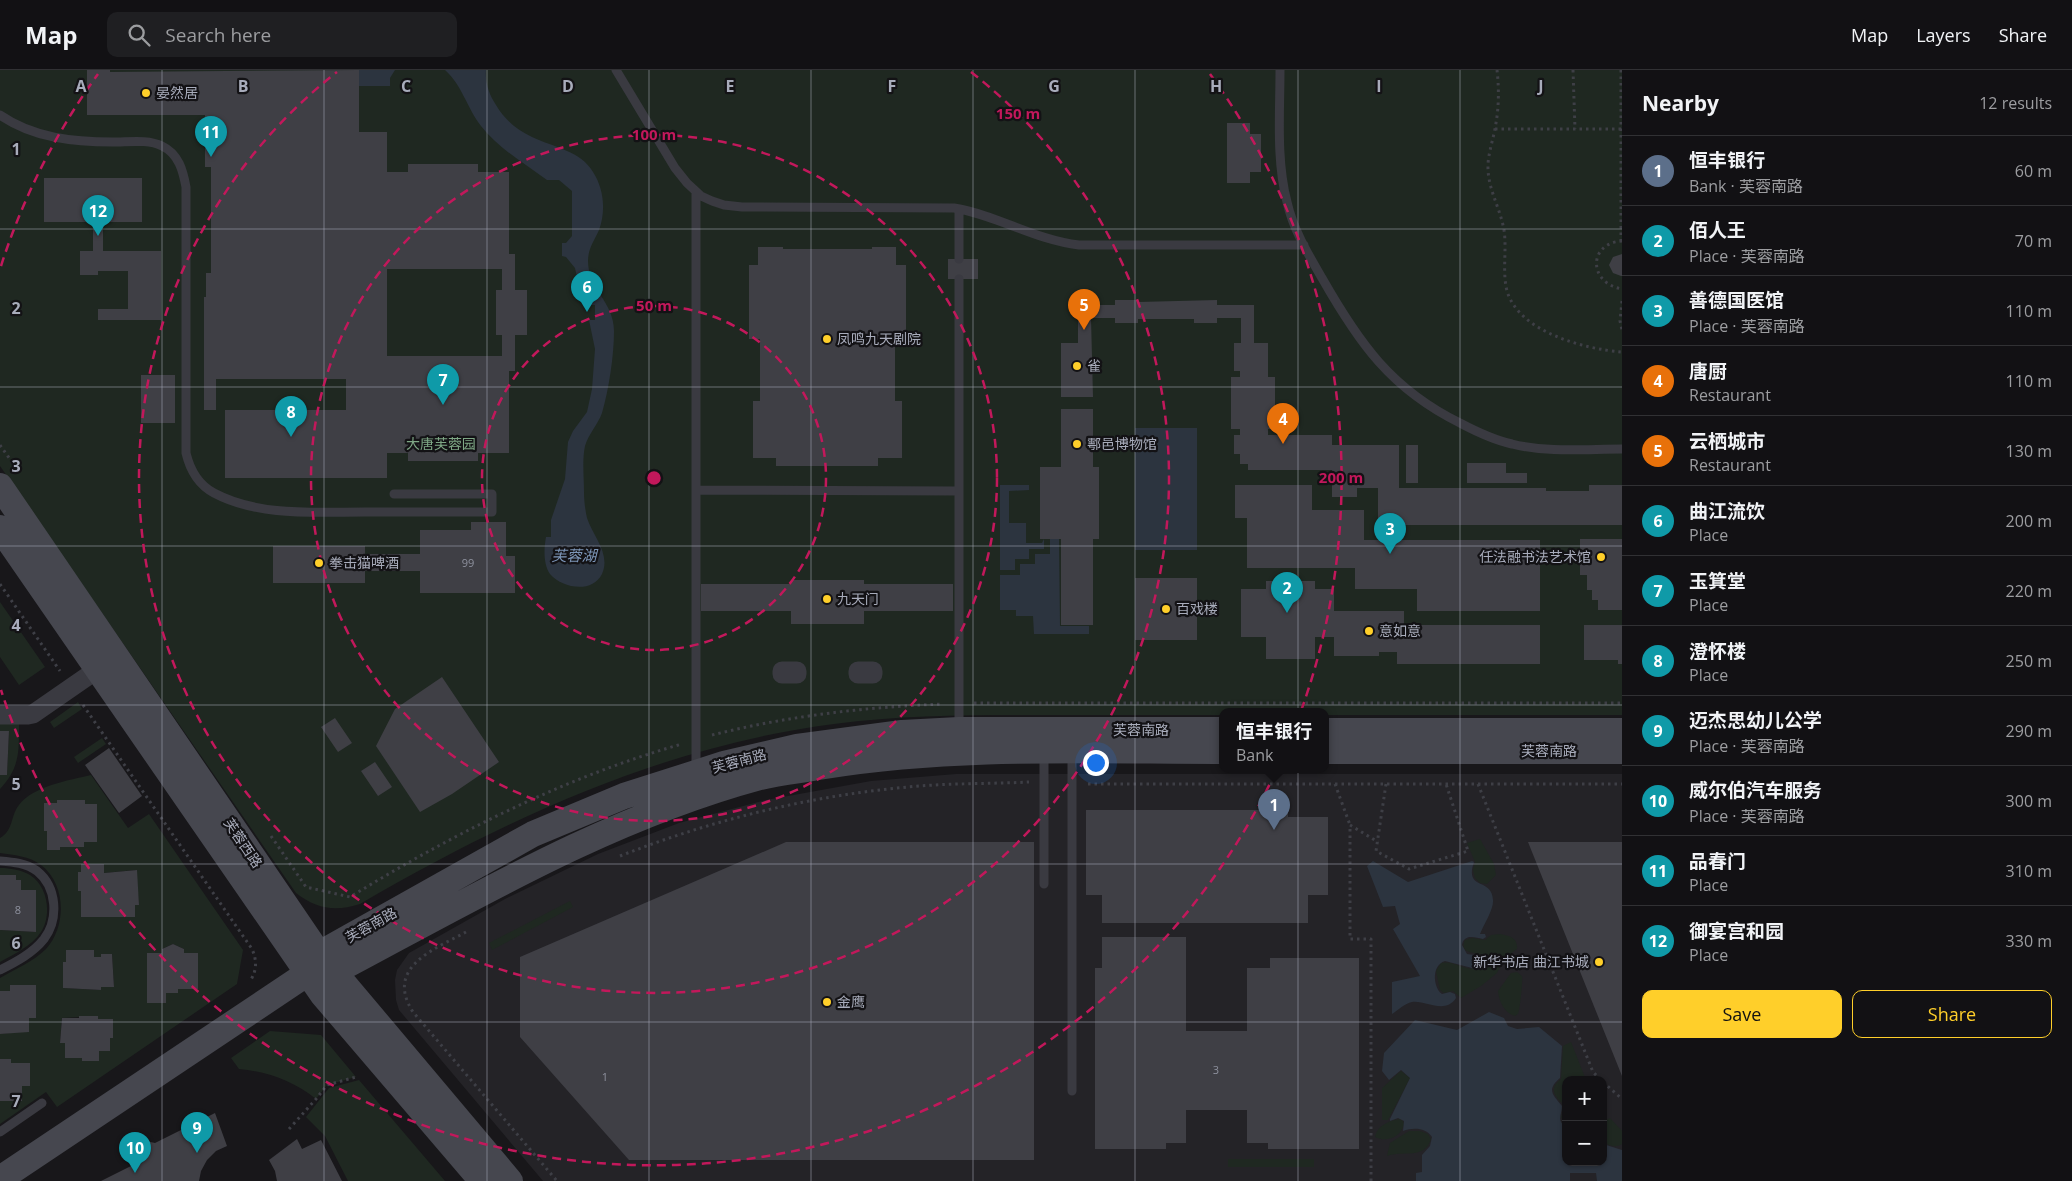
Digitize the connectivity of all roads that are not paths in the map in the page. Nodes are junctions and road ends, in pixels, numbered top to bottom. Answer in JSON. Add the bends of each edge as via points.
{"nodes":[{"id":1,"x":616,"y":70,"type":"edge"},
{"id":2,"x":1280,"y":70,"type":"edge"},
{"id":3,"x":0,"y":115,"type":"edge"},
{"id":4,"x":696,"y":192,"type":"junction"},
{"id":5,"x":959,"y":209,"type":"junction"},
{"id":6,"x":1304,"y":245,"type":"junction"},
{"id":7,"x":959,"y":259,"type":"dead end"},
{"id":8,"x":959,"y":279,"type":"dead end"},
{"id":9,"x":1622,"y":449,"type":"edge"},
{"id":10,"x":8,"y":478,"type":"edge"},
{"id":11,"x":696,"y":490,"type":"junction"},
{"id":12,"x":959,"y":491,"type":"junction"},
{"id":13,"x":394,"y":494,"type":"dead end"},
{"id":14,"x":0,"y":528,"type":"edge"},
{"id":15,"x":98,"y":669,"type":"junction"},
{"id":16,"x":0,"y":716,"type":"edge"},
{"id":17,"x":958,"y":730,"type":"junction"},
{"id":18,"x":1219,"y":730,"type":"edge"},
{"id":19,"x":1329,"y":730,"type":"edge"},
{"id":20,"x":1622,"y":731,"type":"edge"},
{"id":21,"x":1622,"y":750,"type":"edge"},
{"id":22,"x":1044,"y":751,"type":"junction"},
{"id":23,"x":1072,"y":751,"type":"junction"},
{"id":24,"x":1219,"y":751,"type":"edge"},
{"id":25,"x":1329,"y":751,"type":"edge"},
{"id":26,"x":696,"y":773,"type":"junction"},
{"id":27,"x":0,"y":861,"type":"edge"},
{"id":28,"x":1044,"y":884,"type":"dead end"},
{"id":29,"x":321,"y":967,"type":"junction"},
{"id":30,"x":0,"y":970,"type":"edge"},
{"id":31,"x":1072,"y":1091,"type":"dead end"},
{"id":32,"x":42,"y":1103,"type":"dead end"},
{"id":33,"x":0,"y":1132,"type":"edge"},
{"id":34,"x":0,"y":1179,"type":"edge"},
{"id":35,"x":482,"y":1181,"type":"edge"},
{"id":36,"x":510,"y":1181,"type":"edge"}],
"edges":[{"from":1,"to":4,"type":"lane","via":[[675,168]]},
{"from":2,"to":6,"type":"lane","via":[[1284,184],[1292,221]]},
{"from":3,"to":13,"type":"lane","via":[[45,136],[152,143],[163,146],[176,157],[184,175],[186,193],[186,453],[192,471],[205,486],[214,493],[243,503],[281,510],[492,512],[492,494]]},
{"from":4,"to":5,"type":"lane","via":[[718,203],[742,207]]},
{"from":4,"to":11,"type":"lane"},
{"from":5,"to":6,"type":"lane","via":[[1079,245]]},
{"from":5,"to":7,"type":"lane"},
{"from":6,"to":9,"type":"lane","via":[[1361,342],[1392,377],[1428,406],[1485,435],[1518,445],[1551,449]]},
{"from":8,"to":12,"type":"lane"},
{"from":10,"to":29,"type":"main road","name":"芙蓉西路"},
{"from":11,"to":12,"type":"lane"},
{"from":11,"to":26,"type":"lane"},
{"from":12,"to":17,"type":"lane"},
{"from":14,"to":15,"type":"main road","name":"芙蓉西路"},
{"from":15,"to":16,"type":"street","via":[[30,715]]},
{"from":15,"to":29,"type":"main road","name":"芙蓉西路"},
{"from":17,"to":18,"type":"main road","name":"芙蓉南路"},
{"from":17,"to":26,"type":"main road","name":"芙蓉南路","via":[[902,733],[798,747]]},
{"from":19,"to":20,"type":"main road","name":"芙蓉南路"},
{"from":21,"to":25,"type":"main road","name":"芙蓉南路"},
{"from":22,"to":23,"type":"main road","name":"芙蓉南路"},
{"from":22,"to":28,"type":"lane"},
{"from":22,"to":29,"type":"main road","name":"芙蓉南路","via":[[949,753],[858,761],[762,777],[686,800],[598,835]]},
{"from":23,"to":24,"type":"main road","name":"芙蓉南路"},
{"from":23,"to":31,"type":"lane"},
{"from":26,"to":29,"type":"main road","name":"芙蓉南路","via":[[624,796],[533,834]]},
{"from":27,"to":30,"type":"lane","via":[[25,865],[41,876],[51,893],[54,913],[50,928],[39,944]]},
{"from":29,"to":34,"type":"main road","name":"芙蓉南路"},
{"from":29,"to":35,"type":"main road","name":"芙蓉西路","via":[[323,995]]},
{"from":29,"to":36,"type":"main road","name":"芙蓉西路"},
{"from":32,"to":33,"type":"lane"}]}
